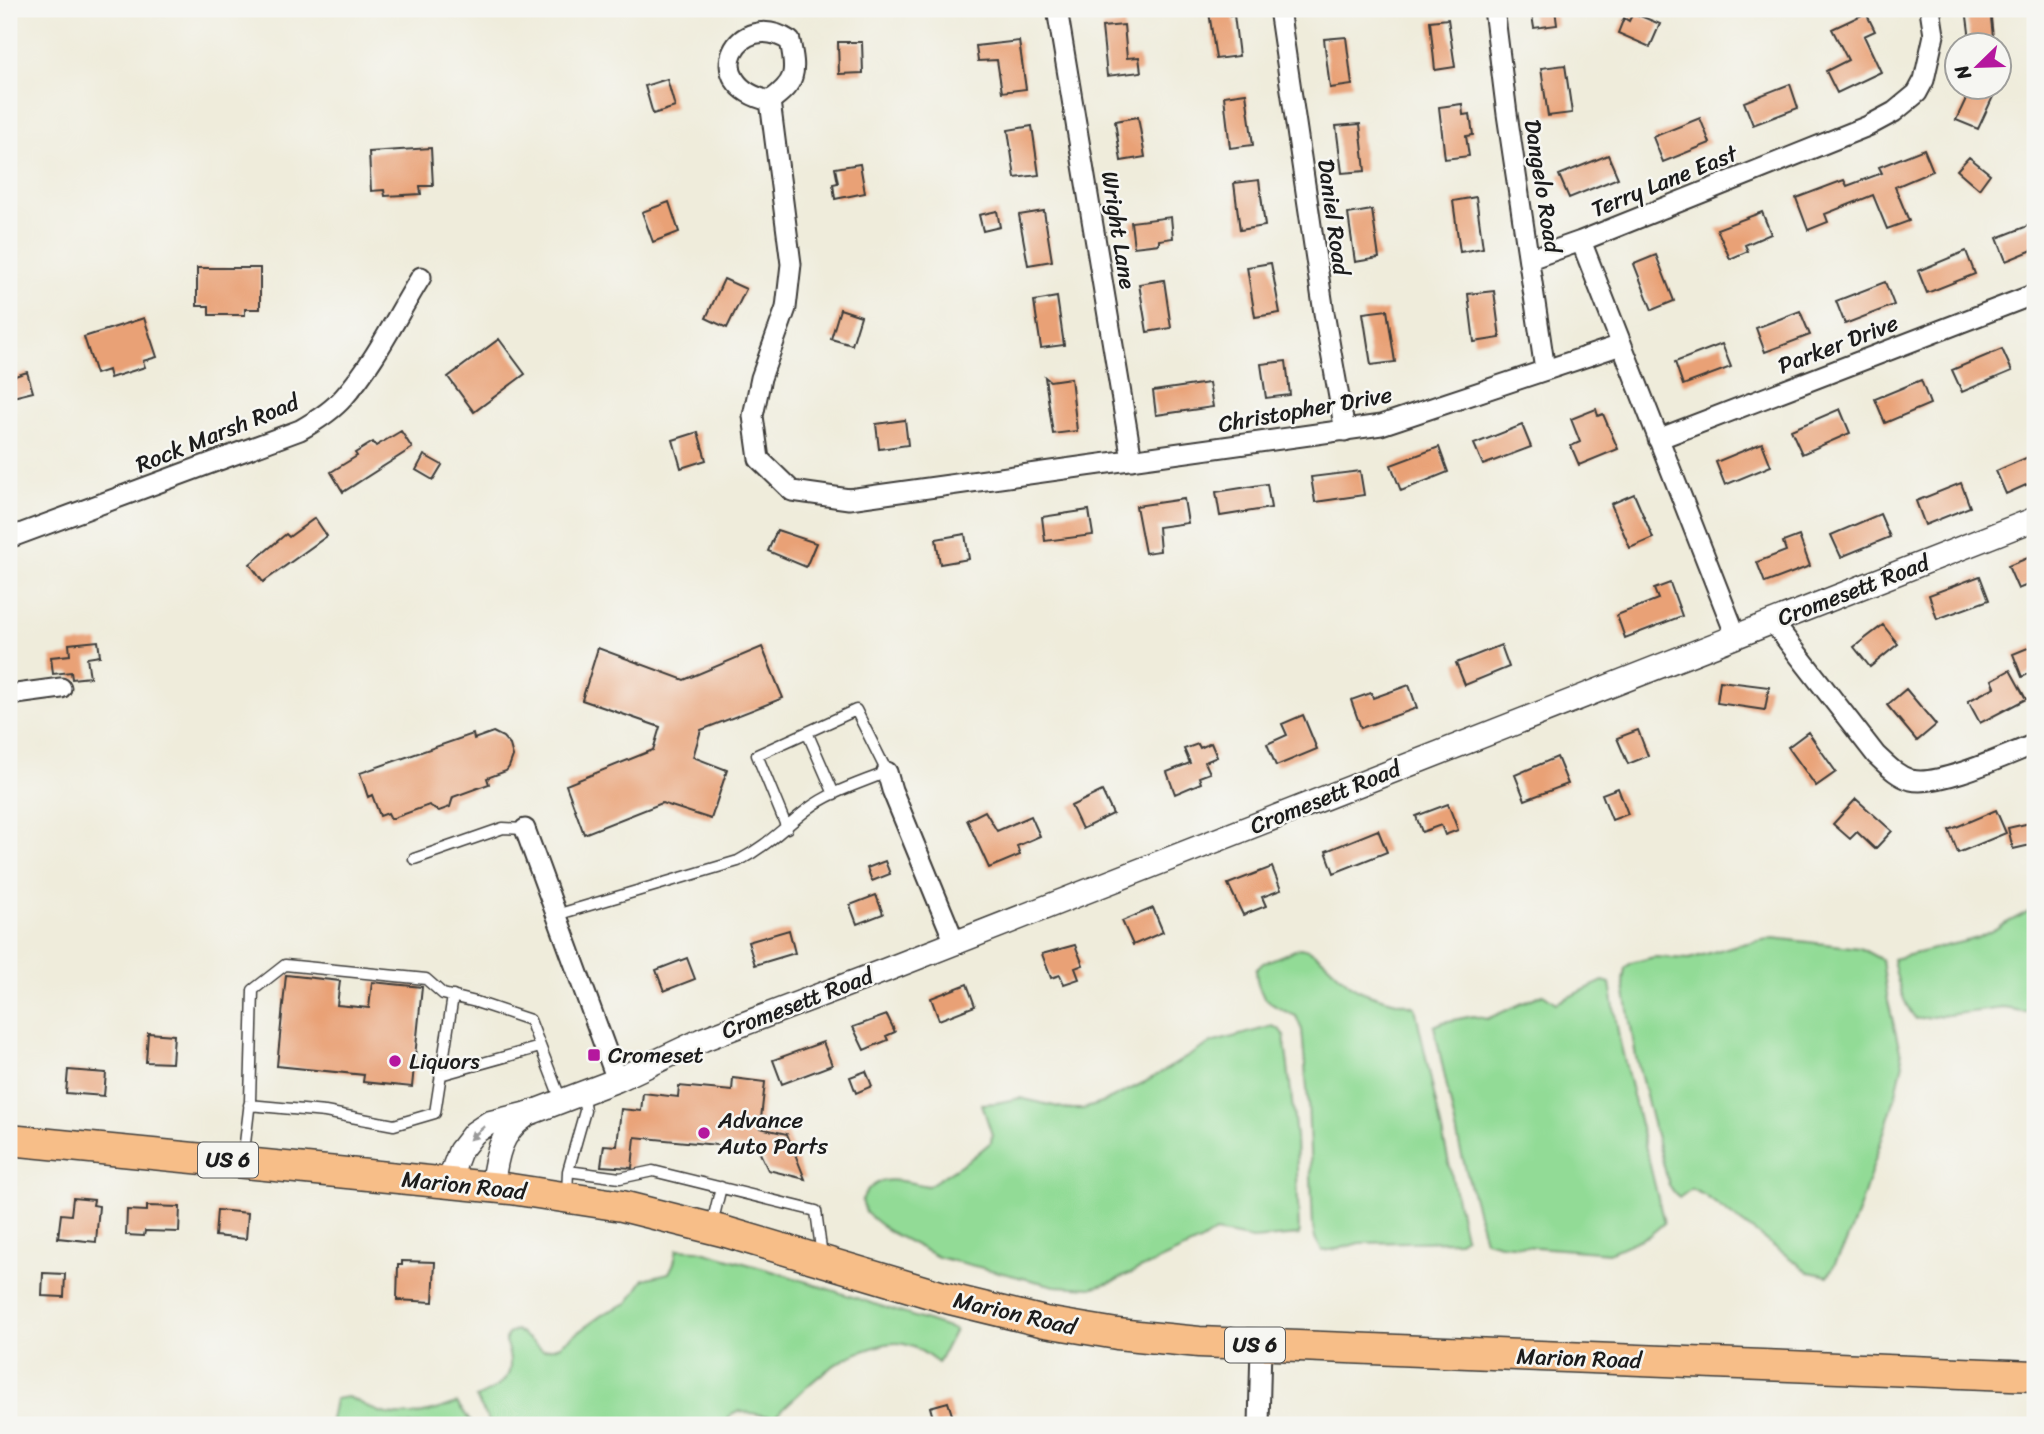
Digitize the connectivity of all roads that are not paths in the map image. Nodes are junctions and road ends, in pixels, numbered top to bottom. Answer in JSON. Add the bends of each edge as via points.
{"nodes":[{"id":1,"x":1058,"y":9,"type":"edge"},
{"id":2,"x":1279,"y":9,"type":"edge"},
{"id":3,"x":1494,"y":9,"type":"edge"},
{"id":4,"x":1930,"y":9,"type":"edge"},
{"id":5,"x":770,"y":101,"type":"dead end"},
{"id":6,"x":1581,"y":241,"type":"junction"},
{"id":7,"x":1530,"y":259,"type":"junction"},
{"id":8,"x":421,"y":277,"type":"dead end"},
{"id":9,"x":2035,"y":294,"type":"edge"},
{"id":10,"x":1621,"y":345,"type":"junction"},
{"id":11,"x":1545,"y":370,"type":"junction"},
{"id":12,"x":1345,"y":431,"type":"junction"},
{"id":13,"x":1658,"y":439,"type":"junction"},
{"id":14,"x":1132,"y":460,"type":"junction"},
{"id":15,"x":2035,"y":519,"type":"edge"},
{"id":16,"x":9,"y":538,"type":"edge"},
{"id":17,"x":1772,"y":621,"type":"junction"},
{"id":18,"x":1736,"y":636,"type":"junction"},
{"id":19,"x":61,"y":688,"type":"dead end"},
{"id":20,"x":9,"y":695,"type":"edge"},
{"id":21,"x":807,"y":732,"type":"junction"},
{"id":22,"x":2035,"y":744,"type":"edge"},
{"id":23,"x":887,"y":772,"type":"junction"},
{"id":24,"x":834,"y":794,"type":"junction"},
{"id":25,"x":787,"y":828,"type":"junction"},
{"id":26,"x":525,"y":829,"type":"joint"},
{"id":27,"x":414,"y":859,"type":"dead end"},
{"id":28,"x":556,"y":915,"type":"junction"},
{"id":29,"x":955,"y":943,"type":"junction"},
{"id":30,"x":453,"y":996,"type":"junction"},
{"id":31,"x":540,"y":1048,"type":"junction"},
{"id":32,"x":440,"y":1074,"type":"junction"},
{"id":33,"x":617,"y":1080,"type":"junction"},
{"id":34,"x":583,"y":1092,"type":"junction"},
{"id":35,"x":561,"y":1101,"type":"junction"},
{"id":36,"x":249,"y":1105,"type":"junction"},
{"id":37,"x":530,"y":1113,"type":"junction"},
{"id":38,"x":9,"y":1140,"type":"edge"},
{"id":39,"x":242,"y":1162,"type":"junction"},
{"id":40,"x":448,"y":1183,"type":"junction"},
{"id":41,"x":567,"y":1184,"type":"junction"},
{"id":42,"x":492,"y":1187,"type":"junction"},
{"id":43,"x":721,"y":1187,"type":"junction"},
{"id":44,"x":711,"y":1228,"type":"junction"},
{"id":45,"x":823,"y":1260,"type":"junction"},
{"id":46,"x":1261,"y":1345,"type":"junction"},
{"id":47,"x":2035,"y":1376,"type":"edge"},
{"id":48,"x":1259,"y":1425,"type":"edge"}],
"edges":[{"from":1,"to":14,"type":"street","name":"Wright Lane"},
{"from":2,"to":12,"type":"street","name":"Daniel Road"},
{"from":3,"to":7,"type":"street","name":"Dangelo Road"},
{"from":4,"to":6,"type":"street","name":"Terry Lane East","via":[[1934,35],[1924,80],[1917,93],[1894,112]]},
{"from":5,"to":14,"type":"street","name":"Christopher Drive","via":[[791,264],[786,308],[753,416],[760,458],[792,491],[849,499]]},
{"from":6,"to":7,"type":"street"},
{"from":6,"to":10,"type":"street","name":"Terry Lane East"},
{"from":7,"to":11,"type":"street","name":"Dangelo Road"},
{"from":8,"to":16,"type":"street","name":"Rock Marsh Road","via":[[343,399],[300,430]]},
{"from":9,"to":13,"type":"street","name":"Parker Drive"},
{"from":10,"to":11,"type":"street","name":"Christopher Drive"},
{"from":10,"to":13,"type":"street","name":"Terry Lane East"},
{"from":11,"to":12,"type":"street","name":"Christopher Drive","via":[[1381,425]]},
{"from":12,"to":14,"type":"street","name":"Christopher Drive"},
{"from":13,"to":18,"type":"street","name":"Terry Lane East"},
{"from":15,"to":17,"type":"street","name":"Cromesett Road"},
{"from":17,"to":18,"type":"street","name":"Cromesett Road"},
{"from":17,"to":22,"type":"street","via":[[1897,774],[1913,781],[1938,780]]},
{"from":18,"to":29,"type":"street","name":"Cromesett Road"},
{"from":19,"to":20,"type":"street"},
{"from":21,"to":23,"type":"lane","via":[[856,710]]},
{"from":21,"to":24,"type":"lane"},
{"from":21,"to":25,"type":"lane","via":[[757,755]]},
{"from":23,"to":24,"type":"lane"},
{"from":23,"to":29,"type":"street"},
{"from":24,"to":25,"type":"lane"},
{"from":25,"to":28,"type":"lane","via":[[738,861]]},
{"from":26,"to":27,"type":"lane","via":[[503,828]]},
{"from":26,"to":28,"type":"street"},
{"from":28,"to":33,"type":"street"},
{"from":29,"to":33,"type":"street","name":"Cromesett Road","via":[[704,1039]]},
{"from":30,"to":31,"type":"lane","via":[[530,1020]]},
{"from":30,"to":32,"type":"lane"},
{"from":30,"to":36,"type":"lane","via":[[443,994],[426,979],[285,965],[253,990]]},
{"from":31,"to":32,"type":"lane"},
{"from":31,"to":35,"type":"lane"},
{"from":32,"to":36,"type":"lane","via":[[435,1113],[394,1125]]},
{"from":33,"to":34,"type":"street","name":"Cromesett Road"},
{"from":34,"to":35,"type":"street","name":"Cromesett Road"},
{"from":34,"to":41,"type":"lane","via":[[585,1111]]},
{"from":35,"to":37,"type":"street","name":"Cromesett Road"},
{"from":36,"to":39,"type":"lane"},
{"from":37,"to":40,"type":"street","one_way":true,"via":[[489,1123],[474,1133],[460,1150]]},
{"from":37,"to":42,"type":"street","via":[[507,1130],[497,1153]]},
{"from":38,"to":39,"type":"main road","name":"Marion Road","number":"US 6"},
{"from":39,"to":40,"type":"main road","name":"Marion Road","number":"US 6"},
{"from":40,"to":42,"type":"main road","name":"Marion Road","number":"US 6"},
{"from":41,"to":42,"type":"main road","name":"Marion Road","number":"US 6"},
{"from":41,"to":43,"type":"lane","via":[[653,1171]]},
{"from":41,"to":44,"type":"main road","name":"Marion Road","number":"US 6","via":[[622,1206]]},
{"from":43,"to":44,"type":"lane"},
{"from":43,"to":45,"type":"lane","via":[[816,1211]]},
{"from":44,"to":45,"type":"main road","name":"Marion Road","number":"US 6"},
{"from":45,"to":46,"type":"main road","name":"Marion Road","number":"US 6","via":[[1045,1322],[1117,1334]]},
{"from":46,"to":47,"type":"main road","name":"Marion Road","number":"US 6"},
{"from":46,"to":48,"type":"street"}]}
